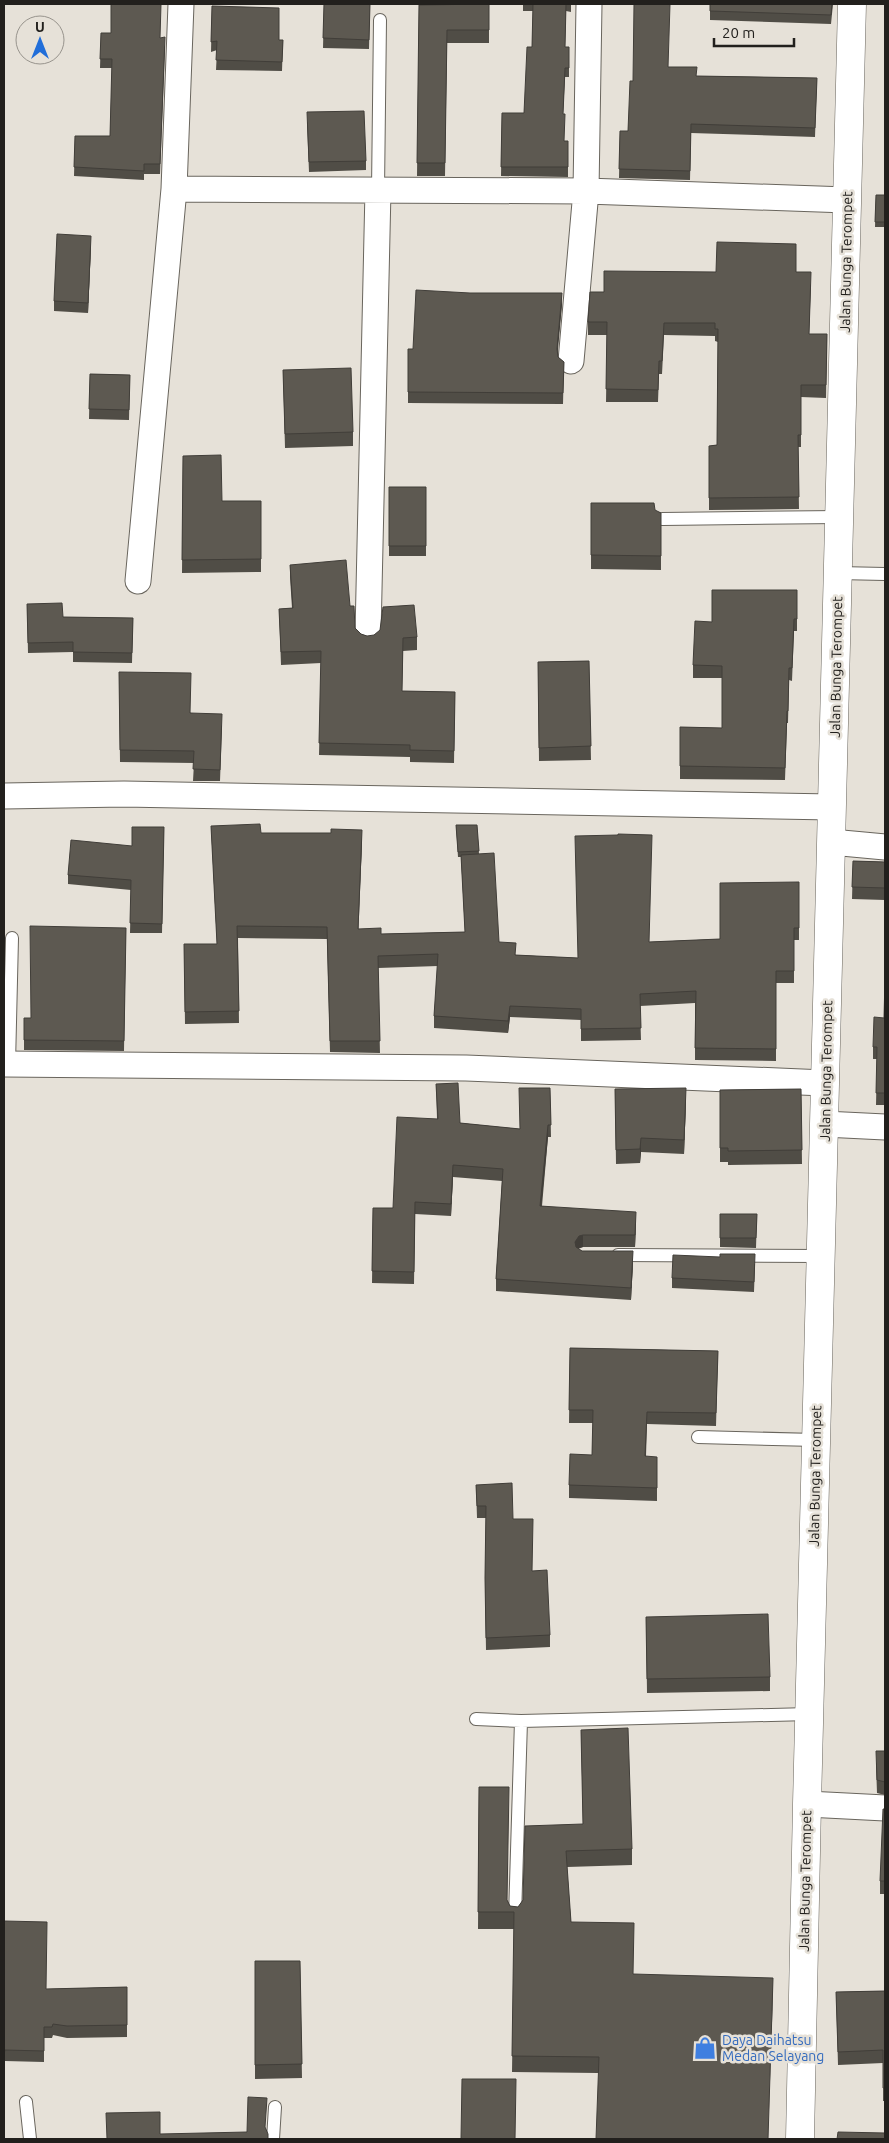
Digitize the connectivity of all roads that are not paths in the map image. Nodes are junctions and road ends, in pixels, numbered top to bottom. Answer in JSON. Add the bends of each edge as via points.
{"nodes":[{"id":1,"x":181,"y":4,"type":"edge"},
{"id":2,"x":590,"y":4,"type":"edge"},
{"id":3,"x":852,"y":4,"type":"edge"},
{"id":4,"x":380,"y":20,"type":"dead end"},
{"id":5,"x":174,"y":189,"type":"junction"},
{"id":6,"x":378,"y":190,"type":"junction"},
{"id":7,"x":586,"y":191,"type":"junction"},
{"id":8,"x":847,"y":200,"type":"junction"},
{"id":9,"x":570,"y":361,"type":"dead end"},
{"id":10,"x":839,"y":517,"type":"junction"},
{"id":11,"x":662,"y":518,"type":"edge"},
{"id":12,"x":838,"y":573,"type":"junction"},
{"id":13,"x":885,"y":574,"type":"edge"},
{"id":14,"x":138,"y":581,"type":"dead end"},
{"id":15,"x":368,"y":634,"type":"edge"},
{"id":16,"x":4,"y":796,"type":"edge"},
{"id":17,"x":832,"y":807,"type":"junction"},
{"id":18,"x":831,"y":842,"type":"junction"},
{"id":19,"x":885,"y":847,"type":"edge"},
{"id":20,"x":12,"y":938,"type":"dead end"},
{"id":21,"x":6,"y":1064,"type":"edge"},
{"id":22,"x":825,"y":1083,"type":"junction"},
{"id":23,"x":824,"y":1124,"type":"junction"},
{"id":24,"x":885,"y":1127,"type":"edge"},
{"id":25,"x":603,"y":1255,"type":"edge"},
{"id":26,"x":821,"y":1256,"type":"junction"},
{"id":27,"x":698,"y":1437,"type":"dead end"},
{"id":28,"x":816,"y":1440,"type":"junction"},
{"id":29,"x":809,"y":1714,"type":"junction"},
{"id":30,"x":476,"y":1719,"type":"dead end"},
{"id":31,"x":521,"y":1722,"type":"junction"},
{"id":32,"x":807,"y":1804,"type":"junction"},
{"id":33,"x":885,"y":1808,"type":"edge"},
{"id":34,"x":515,"y":1916,"type":"edge"},
{"id":35,"x":26,"y":2102,"type":"dead end"},
{"id":36,"x":275,"y":2107,"type":"dead end"},
{"id":37,"x":30,"y":2139,"type":"edge"},
{"id":38,"x":273,"y":2139,"type":"edge"},
{"id":39,"x":800,"y":2139,"type":"edge"}],
"edges":[{"from":1,"to":5,"type":"street"},
{"from":2,"to":7,"type":"street"},
{"from":3,"to":8,"type":"street","name":"Jalan Bunga Terompet"},
{"from":4,"to":6,"type":"lane"},
{"from":5,"to":6,"type":"street"},
{"from":5,"to":14,"type":"street"},
{"from":6,"to":7,"type":"street"},
{"from":6,"to":15,"type":"street"},
{"from":7,"to":8,"type":"street"},
{"from":7,"to":9,"type":"street"},
{"from":8,"to":10,"type":"street","name":"Jalan Bunga Terompet"},
{"from":10,"to":11,"type":"lane"},
{"from":10,"to":12,"type":"street","name":"Jalan Bunga Terompet"},
{"from":12,"to":13,"type":"lane"},
{"from":12,"to":17,"type":"street","name":"Jalan Bunga Terompet"},
{"from":16,"to":17,"type":"street","via":[[124,794]]},
{"from":17,"to":18,"type":"street","name":"Jalan Bunga Terompet"},
{"from":18,"to":19,"type":"street"},
{"from":18,"to":22,"type":"street","name":"Jalan Bunga Terompet"},
{"from":20,"to":21,"type":"lane"},
{"from":21,"to":22,"type":"street","via":[[466,1068]]},
{"from":22,"to":23,"type":"street","name":"Jalan Bunga Terompet"},
{"from":23,"to":24,"type":"street"},
{"from":23,"to":26,"type":"street","name":"Jalan Bunga Terompet"},
{"from":25,"to":26,"type":"lane"},
{"from":26,"to":28,"type":"street","name":"Jalan Bunga Terompet"},
{"from":27,"to":28,"type":"lane"},
{"from":28,"to":29,"type":"street","name":"Jalan Bunga Terompet"},
{"from":29,"to":31,"type":"lane"},
{"from":29,"to":32,"type":"street","name":"Jalan Bunga Terompet"},
{"from":30,"to":31,"type":"lane"},
{"from":31,"to":34,"type":"lane"},
{"from":32,"to":33,"type":"street"},
{"from":32,"to":39,"type":"street","name":"Jalan Bunga Terompet"},
{"from":35,"to":37,"type":"lane"},
{"from":36,"to":38,"type":"lane"}]}
